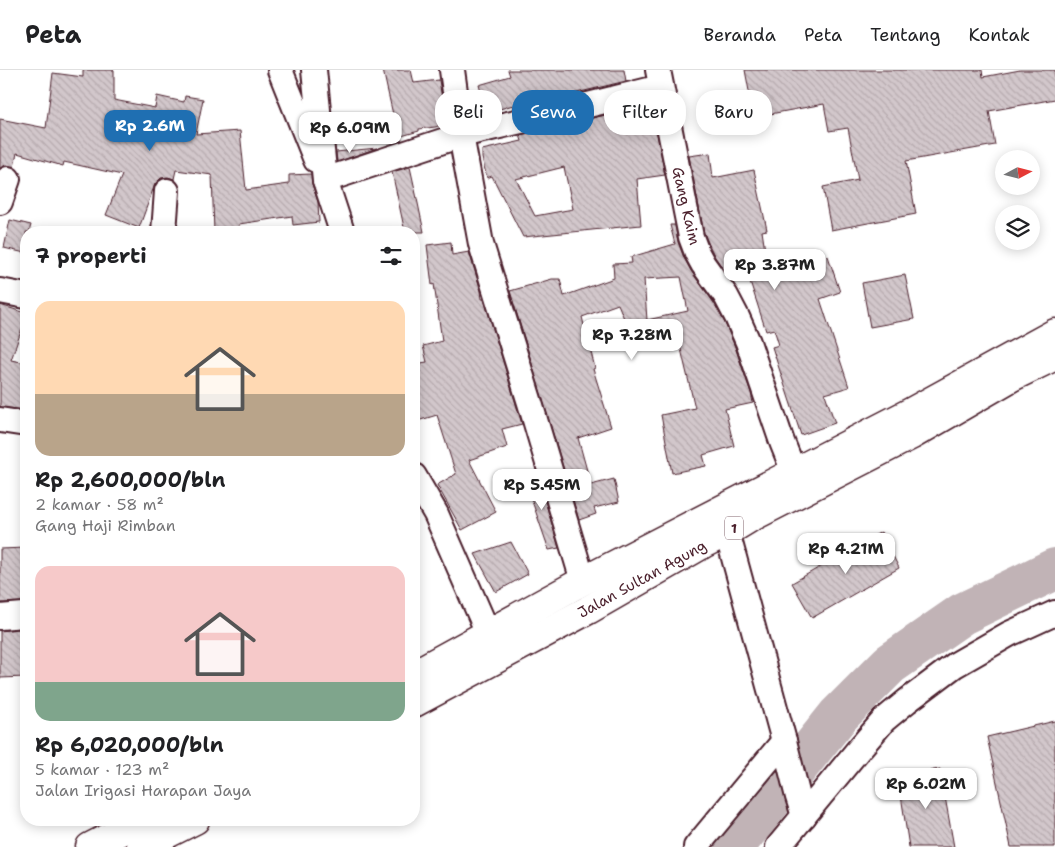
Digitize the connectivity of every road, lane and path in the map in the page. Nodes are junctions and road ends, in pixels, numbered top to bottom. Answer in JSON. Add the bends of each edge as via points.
{"nodes":[{"id":1,"x":280,"y":70,"type":"edge"},
{"id":2,"x":314,"y":70,"type":"edge"},
{"id":3,"x":452,"y":70,"type":"edge"},
{"id":4,"x":660,"y":78,"type":"edge"},
{"id":5,"x":455,"y":90,"type":"edge"},
{"id":6,"x":502,"y":125,"type":"edge"},
{"id":7,"x":458,"y":135,"type":"edge"},
{"id":8,"x":461,"y":135,"type":"edge"},
{"id":9,"x":8,"y":180,"type":"dead end"},
{"id":10,"x":326,"y":180,"type":"junction"},
{"id":11,"x":167,"y":191,"type":"dead end"},
{"id":12,"x":0,"y":202,"type":"edge"},
{"id":13,"x":164,"y":226,"type":"edge"},
{"id":14,"x":340,"y":226,"type":"edge"},
{"id":15,"x":0,"y":291,"type":"edge"},
{"id":16,"x":20,"y":295,"type":"edge"},
{"id":17,"x":1055,"y":333,"type":"edge"},
{"id":18,"x":1055,"y":356,"type":"edge"},
{"id":19,"x":0,"y":420,"type":"edge"},
{"id":20,"x":20,"y":423,"type":"edge"},
{"id":21,"x":798,"y":482,"type":"junction"},
{"id":22,"x":420,"y":492,"type":"edge"},
{"id":23,"x":727,"y":532,"type":"junction"},
{"id":24,"x":583,"y":581,"type":"junction"},
{"id":25,"x":1055,"y":613,"type":"edge"},
{"id":26,"x":20,"y":615,"type":"edge"},
{"id":27,"x":0,"y":616,"type":"edge"},
{"id":28,"x":488,"y":633,"type":"junction"},
{"id":29,"x":464,"y":661,"type":"junction"},
{"id":30,"x":420,"y":672,"type":"edge"},
{"id":31,"x":420,"y":698,"type":"edge"},
{"id":32,"x":784,"y":741,"type":"junction"},
{"id":33,"x":801,"y":806,"type":"junction"},
{"id":34,"x":131,"y":826,"type":"edge"},
{"id":35,"x":183,"y":826,"type":"edge"},
{"id":36,"x":90,"y":847,"type":"edge"},
{"id":37,"x":141,"y":847,"type":"edge"},
{"id":38,"x":696,"y":847,"type":"edge"},
{"id":39,"x":778,"y":847,"type":"edge"}],
"edges":[{"from":1,"to":10,"type":"street"},
{"from":2,"to":10,"type":"street"},
{"from":3,"to":5,"type":"street"},
{"from":4,"to":6,"type":"street","via":[[572,109]]},
{"from":4,"to":21,"type":"street","name":"Gang Kaim","via":[[691,237],[703,264],[726,296],[748,342]]},
{"from":7,"to":10,"type":"street"},
{"from":8,"to":24,"type":"street","via":[[481,244]]},
{"from":9,"to":12,"type":"street"},
{"from":10,"to":14,"type":"street"},
{"from":11,"to":13,"type":"street"},
{"from":15,"to":16,"type":"street"},
{"from":17,"to":21,"type":"highway","name":"Jalan Sultan Agung","number":"1","via":[[909,413]]},
{"from":18,"to":21,"type":"highway","name":"Jalan Sultan Agung","number":"1","via":[[912,434]]},
{"from":19,"to":20,"type":"street"},
{"from":21,"to":23,"type":"highway","name":"Jalan Sultan Agung","number":"1"},
{"from":21,"to":24,"type":"highway","name":"Jalan Sultan Agung","number":"1"},
{"from":22,"to":28,"type":"street","via":[[436,514]]},
{"from":23,"to":29,"type":"highway","name":"Jalan Sultan Agung","number":"1","via":[[588,610]]},
{"from":23,"to":32,"type":"street"},
{"from":24,"to":28,"type":"highway","name":"Jalan Sultan Agung","number":"1"},
{"from":25,"to":33,"type":"street","via":[[962,661],[907,701],[884,720]]},
{"from":26,"to":27,"type":"street"},
{"from":28,"to":29,"type":"highway","name":"Jalan Sultan Agung","number":"1"},
{"from":29,"to":30,"type":"highway","name":"Jalan Sultan Agung","number":"1"},
{"from":29,"to":31,"type":"highway","name":"Jalan Sultan Agung","number":"1"},
{"from":32,"to":33,"type":"street"},
{"from":32,"to":38,"type":"street"},
{"from":33,"to":39,"type":"street"},
{"from":34,"to":36,"type":"highway"},
{"from":35,"to":37,"type":"highway"}]}
